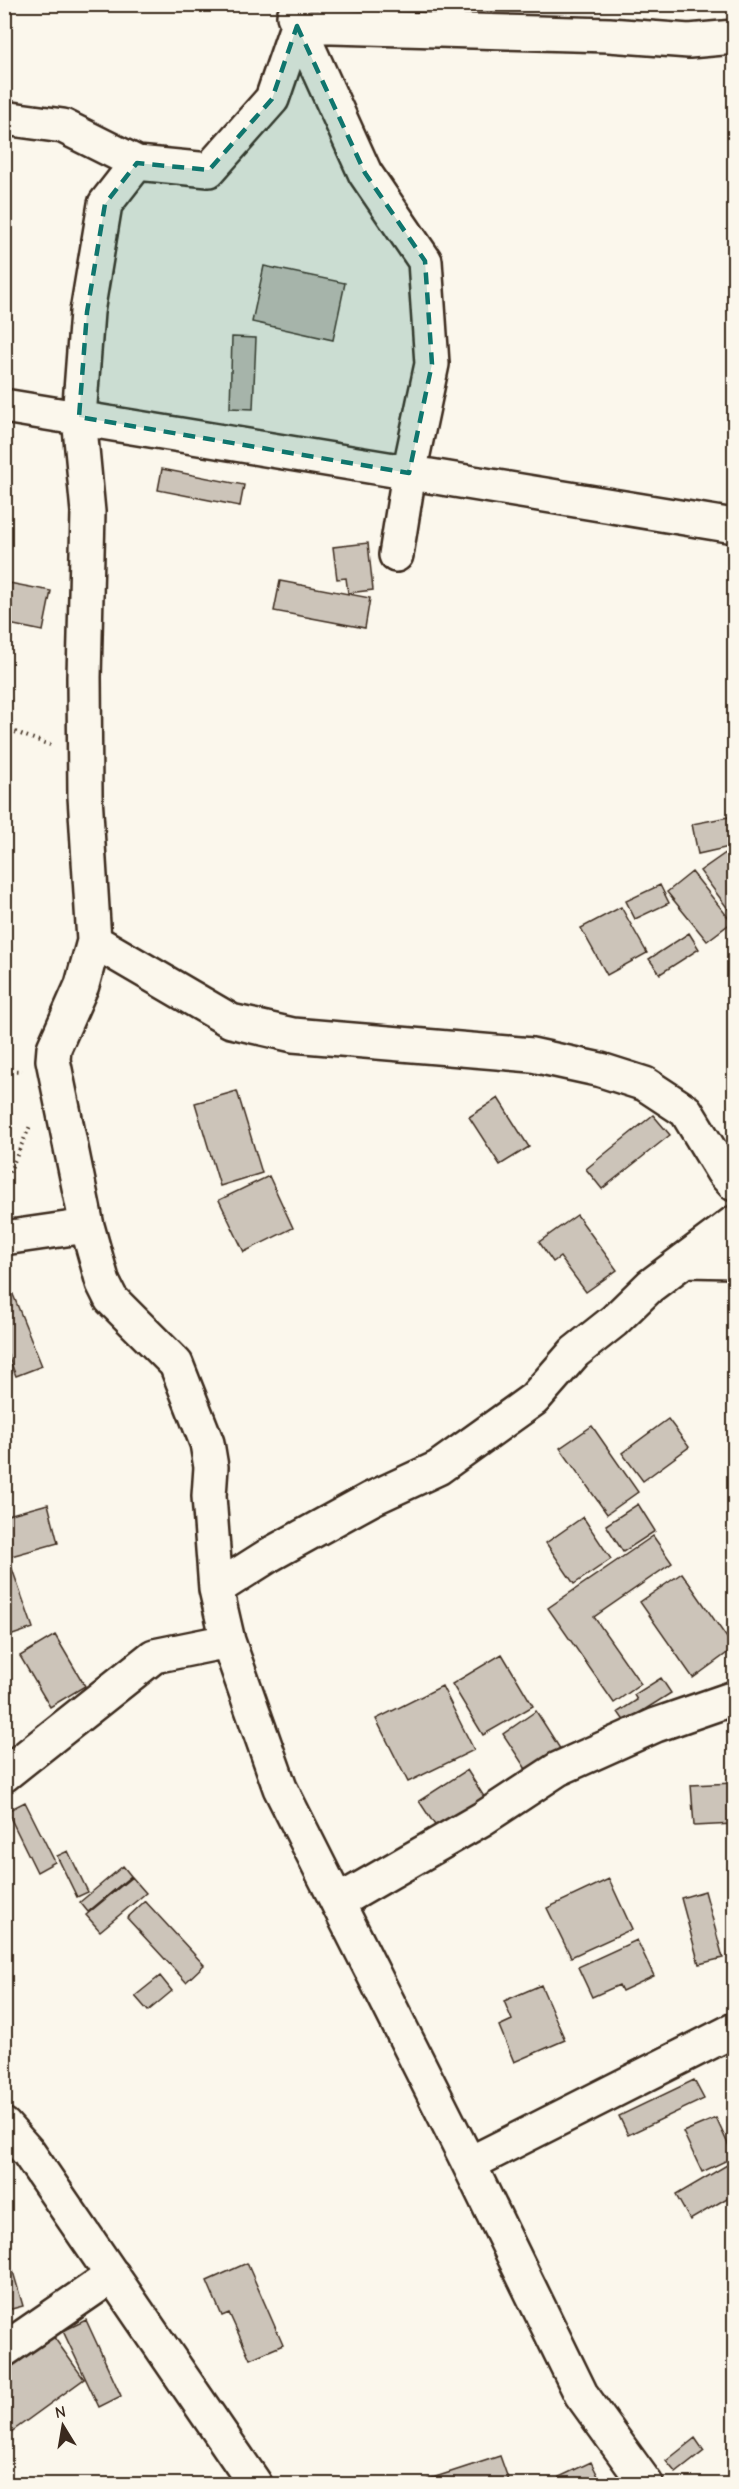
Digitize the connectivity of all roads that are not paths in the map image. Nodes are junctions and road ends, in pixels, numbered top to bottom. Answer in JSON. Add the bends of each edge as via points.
{"nodes":[{"id":1,"x":294,"y":15,"type":"edge"},
{"id":2,"x":735,"y":37,"type":"edge"},
{"id":3,"x":4,"y":118,"type":"edge"},
{"id":4,"x":137,"y":163,"type":"junction"},
{"id":5,"x":4,"y":406,"type":"edge"},
{"id":6,"x":79,"y":417,"type":"junction"},
{"id":7,"x":409,"y":473,"type":"junction"},
{"id":8,"x":735,"y":526,"type":"edge"},
{"id":9,"x":396,"y":555,"type":"dead end"},
{"id":10,"x":94,"y":941,"type":"junction"},
{"id":11,"x":735,"y":1184,"type":"edge"},
{"id":12,"x":735,"y":1223,"type":"edge"},
{"id":13,"x":87,"y":1226,"type":"junction"},
{"id":14,"x":4,"y":1238,"type":"edge"},
{"id":15,"x":687,"y":1260,"type":"junction"},
{"id":16,"x":735,"y":1261,"type":"edge"},
{"id":17,"x":216,"y":1589,"type":"junction"},
{"id":18,"x":228,"y":1641,"type":"junction"},
{"id":19,"x":735,"y":1698,"type":"edge"},
{"id":20,"x":4,"y":1774,"type":"edge"},
{"id":21,"x":338,"y":1902,"type":"junction"},
{"id":22,"x":735,"y":2030,"type":"edge"},
{"id":23,"x":4,"y":2125,"type":"edge"},
{"id":24,"x":469,"y":2164,"type":"junction"},
{"id":25,"x":113,"y":2276,"type":"junction"},
{"id":26,"x":4,"y":2350,"type":"edge"},
{"id":27,"x":255,"y":2484,"type":"edge"},
{"id":28,"x":646,"y":2484,"type":"edge"}],
"edges":[{"from":1,"to":2,"type":"street","via":[[689,41]]},
{"from":1,"to":4,"type":"street","via":[[272,99],[209,170]]},
{"from":1,"to":7,"type":"street","via":[[365,173],[425,261],[432,364]]},
{"from":3,"to":4,"type":"street","via":[[63,126]]},
{"from":4,"to":6,"type":"street","via":[[105,204],[87,312]]},
{"from":5,"to":6,"type":"street"},
{"from":6,"to":7,"type":"street"},
{"from":6,"to":10,"type":"street","via":[[88,512],[84,757]]},
{"from":7,"to":8,"type":"street"},
{"from":7,"to":9,"type":"street"},
{"from":10,"to":11,"type":"street","via":[[231,1022],[293,1035],[532,1056],[602,1070],[645,1084],[686,1112],[723,1172]]},
{"from":10,"to":13,"type":"street","via":[[53,1060]]},
{"from":12,"to":15,"type":"street"},
{"from":13,"to":14,"type":"street"},
{"from":13,"to":17,"type":"street","via":[[97,1267],[111,1299],[176,1364],[207,1443]]},
{"from":15,"to":16,"type":"street"},
{"from":15,"to":17,"type":"street","via":[[650,1286],[575,1352],[534,1399],[438,1468],[372,1499]]},
{"from":17,"to":18,"type":"street"},
{"from":18,"to":20,"type":"street","via":[[154,1656]]},
{"from":18,"to":21,"type":"street","via":[[279,1788]]},
{"from":19,"to":21,"type":"street","via":[[656,1725],[558,1769],[482,1819]]},
{"from":21,"to":24,"type":"street"},
{"from":22,"to":24,"type":"street"},
{"from":23,"to":25,"type":"street","via":[[28,2152]]},
{"from":24,"to":28,"type":"street","via":[[581,2394]]},
{"from":25,"to":26,"type":"street"},
{"from":25,"to":27,"type":"street"}]}
